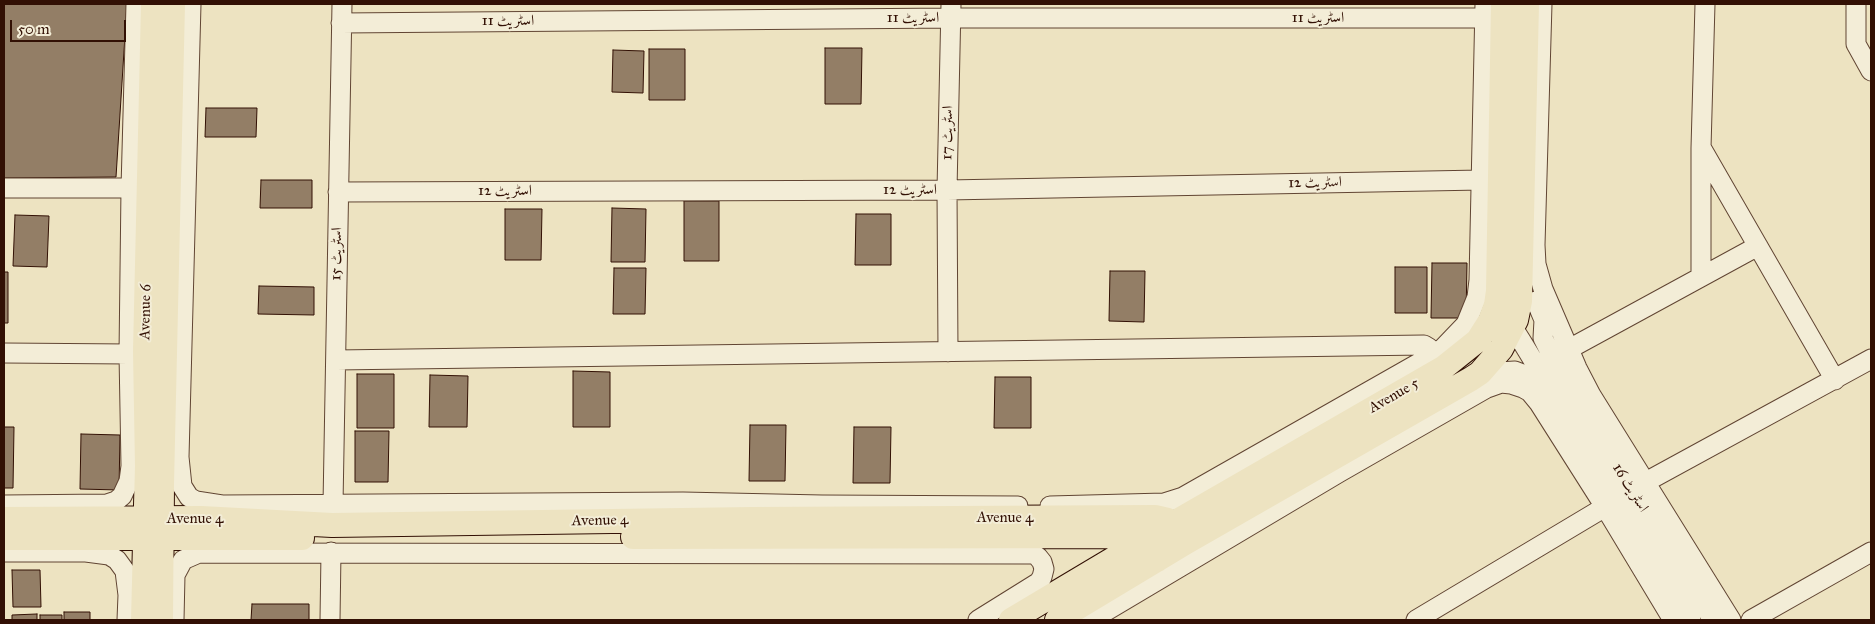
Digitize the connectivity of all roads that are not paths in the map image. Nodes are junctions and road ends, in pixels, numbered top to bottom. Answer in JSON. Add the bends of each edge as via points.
{"nodes":[{"id":1,"x":136,"y":4,"type":"edge"},
{"id":2,"x":153,"y":4,"type":"edge"},
{"id":3,"x":173,"y":4,"type":"edge"},
{"id":4,"x":191,"y":4,"type":"edge"},
{"id":5,"x":342,"y":4,"type":"edge"},
{"id":6,"x":1526,"y":4,"type":"edge"},
{"id":7,"x":1542,"y":4,"type":"edge"},
{"id":8,"x":1704,"y":4,"type":"edge"},
{"id":9,"x":1856,"y":4,"type":"edge"},
{"id":10,"x":1491,"y":9,"type":"edge"},
{"id":11,"x":951,"y":11,"type":"edge"},
{"id":12,"x":341,"y":23,"type":"junction"},
{"id":13,"x":1871,"y":71,"type":"edge"},
{"id":14,"x":1701,"y":148,"type":"junction"},
{"id":15,"x":1481,"y":180,"type":"junction"},
{"id":16,"x":4,"y":188,"type":"edge"},
{"id":17,"x":131,"y":188,"type":"junction"},
{"id":18,"x":947,"y":190,"type":"junction"},
{"id":19,"x":338,"y":192,"type":"junction"},
{"id":20,"x":1758,"y":246,"type":"junction"},
{"id":21,"x":1521,"y":266,"type":"junction"},
{"id":22,"x":1701,"y":276,"type":"junction"},
{"id":23,"x":1504,"y":317,"type":"junction"},
{"id":24,"x":1554,"y":347,"type":"junction"},
{"id":25,"x":948,"y":352,"type":"junction"},
{"id":26,"x":4,"y":353,"type":"edge"},
{"id":27,"x":129,"y":354,"type":"junction"},
{"id":28,"x":1433,"y":355,"type":"junction"},
{"id":29,"x":1871,"y":359,"type":"edge"},
{"id":30,"x":336,"y":360,"type":"junction"},
{"id":31,"x":1480,"y":372,"type":"junction"},
{"id":32,"x":1835,"y":380,"type":"junction"},
{"id":33,"x":1546,"y":382,"type":"junction"},
{"id":34,"x":1322,"y":437,"type":"junction"},
{"id":35,"x":1334,"y":459,"type":"junction"},
{"id":36,"x":155,"y":468,"type":"junction"},
{"id":37,"x":1625,"y":495,"type":"junction"},
{"id":38,"x":333,"y":504,"type":"junction"},
{"id":39,"x":4,"y":505,"type":"edge"},
{"id":40,"x":4,"y":519,"type":"edge"},
{"id":41,"x":153,"y":528,"type":"junction"},
{"id":42,"x":212,"y":528,"type":"junction"},
{"id":43,"x":1179,"y":533,"type":"junction"},
{"id":44,"x":98,"y":536,"type":"junction"},
{"id":45,"x":4,"y":538,"type":"edge"},
{"id":46,"x":1151,"y":550,"type":"junction"},
{"id":47,"x":4,"y":552,"type":"edge"},
{"id":48,"x":331,"y":552,"type":"junction"},
{"id":49,"x":1871,"y":552,"type":"edge"},
{"id":50,"x":152,"y":588,"type":"junction"},
{"id":51,"x":128,"y":620,"type":"edge"},
{"id":52,"x":143,"y":620,"type":"edge"},
{"id":53,"x":161,"y":620,"type":"edge"},
{"id":54,"x":174,"y":620,"type":"edge"},
{"id":55,"x":330,"y":620,"type":"edge"},
{"id":56,"x":978,"y":620,"type":"edge"},
{"id":57,"x":1011,"y":620,"type":"edge"},
{"id":58,"x":1057,"y":620,"type":"edge"},
{"id":59,"x":1091,"y":620,"type":"edge"},
{"id":60,"x":1416,"y":620,"type":"edge"},
{"id":61,"x":1673,"y":620,"type":"edge"},
{"id":62,"x":1691,"y":620,"type":"edge"},
{"id":63,"x":1713,"y":620,"type":"edge"},
{"id":64,"x":1731,"y":620,"type":"edge"},
{"id":65,"x":1751,"y":620,"type":"edge"}],
"edges":[{"from":1,"to":17,"type":"street"},
{"from":2,"to":36,"type":"main road","name":"Avenue 6","via":[[145,351]]},
{"from":3,"to":36,"type":"main road","name":"Avenue 6"},
{"from":4,"to":36,"type":"street"},
{"from":5,"to":12,"type":"street","name":"اسٹریٹ 15"},
{"from":6,"to":21,"type":"main road","name":"Avenue 5"},
{"from":7,"to":24,"type":"street","via":[[1535,245]]},
{"from":8,"to":14,"type":"street"},
{"from":9,"to":13,"type":"street","via":[[1856,44]]},
{"from":10,"to":11,"type":"street","name":"اسٹریٹ 11"},
{"from":10,"to":15,"type":"street"},
{"from":10,"to":23,"type":"main road","name":"Avenue 5"},
{"from":11,"to":12,"type":"street","name":"اسٹریٹ 11"},
{"from":11,"to":18,"type":"street","name":"اسٹریٹ 17"},
{"from":12,"to":19,"type":"street","name":"اسٹریٹ 15"},
{"from":14,"to":20,"type":"street"},
{"from":14,"to":22,"type":"street"},
{"from":15,"to":18,"type":"street","name":"اسٹریٹ 12"},
{"from":15,"to":28,"type":"street","via":[[1477,296],[1466,324]]},
{"from":16,"to":17,"type":"street"},
{"from":17,"to":27,"type":"street"},
{"from":18,"to":19,"type":"street","name":"اسٹریٹ 12"},
{"from":18,"to":25,"type":"street","name":"اسٹریٹ 17"},
{"from":19,"to":30,"type":"street","name":"اسٹریٹ 15"},
{"from":20,"to":22,"type":"street"},
{"from":20,"to":32,"type":"street"},
{"from":21,"to":23,"type":"main road","name":"Avenue 5"},
{"from":21,"to":24,"type":"street","name":"Avenue 5"},
{"from":22,"to":24,"type":"street"},
{"from":23,"to":24,"type":"street","via":[[1534,325]]},
{"from":23,"to":31,"type":"main road","name":"Avenue 5","via":[[1501,349]]},
{"from":23,"to":33,"type":"street","name":"اسٹریٹ 16"},
{"from":23,"to":34,"type":"main road","name":"Avenue 5","via":[[1443,368]]},
{"from":24,"to":37,"type":"street","name":"اسٹریٹ 16"},
{"from":25,"to":28,"type":"street","via":[[1424,345]]},
{"from":25,"to":30,"type":"street"},
{"from":26,"to":27,"type":"street"},
{"from":27,"to":36,"type":"street"},
{"from":28,"to":38,"type":"street","via":[[1212,482],[1164,503],[1055,506],[683,502]]},
{"from":29,"to":32,"type":"street"},
{"from":30,"to":38,"type":"street","name":"اسٹریٹ 15"},
{"from":31,"to":33,"type":"street","via":[[1515,370]]},
{"from":31,"to":35,"type":"main road","name":"Avenue 5"},
{"from":32,"to":37,"type":"street"},
{"from":33,"to":37,"type":"street","name":"اسٹریٹ 16"},
{"from":34,"to":35,"type":"street"},
{"from":34,"to":43,"type":"main road","name":"Avenue 5"},
{"from":35,"to":43,"type":"main road","name":"Avenue 5"},
{"from":36,"to":39,"type":"street","via":[[129,481],[122,496],[107,504]]},
{"from":36,"to":41,"type":"main road","name":"Avenue 6"},
{"from":36,"to":42,"type":"main road","via":[[187,509]]},
{"from":36,"to":42,"type":"street","via":[[180,478],[185,493],[196,501]]},
{"from":36,"to":44,"type":"main road","via":[[136,496]]},
{"from":37,"to":59,"type":"street","via":[[1530,392],[1512,384],[1501,384],[1487,388],[1340,472]]},
{"from":37,"to":60,"type":"street"},
{"from":37,"to":61,"type":"street"},
{"from":37,"to":62,"type":"street","name":"اسٹریٹ 16"},
{"from":37,"to":63,"type":"street","name":"اسٹریٹ 16"},
{"from":37,"to":64,"type":"street"},
{"from":38,"to":42,"type":"street"},
{"from":40,"to":44,"type":"main road","name":"Avenue 4"},
{"from":41,"to":42,"type":"main road","name":"Avenue 4"},
{"from":41,"to":44,"type":"main road","name":"Avenue 4"},
{"from":41,"to":50,"type":"main road","name":"Avenue 6"},
{"from":42,"to":43,"type":"main road","name":"Avenue 4","via":[[752,519],[1155,517],[1162,518]]},
{"from":42,"to":46,"type":"main road","name":"Avenue 4","via":[[1138,536]]},
{"from":42,"to":48,"type":"street"},
{"from":42,"to":50,"type":"main road","via":[[174,556]]},
{"from":43,"to":46,"type":"main road","name":"Avenue 5"},
{"from":44,"to":45,"type":"main road","name":"Avenue 4"},
{"from":44,"to":47,"type":"street"},
{"from":44,"to":50,"type":"main road","via":[[122,547]]},
{"from":46,"to":57,"type":"main road","name":"Avenue 5"},
{"from":46,"to":58,"type":"main road","name":"Avenue 5"},
{"from":48,"to":55,"type":"street"},
{"from":48,"to":56,"type":"street","via":[[1034,554],[1038,557],[1044,569],[1039,582]]},
{"from":49,"to":65,"type":"street"},
{"from":50,"to":51,"type":"street"},
{"from":50,"to":52,"type":"main road","name":"Avenue 6"},
{"from":50,"to":53,"type":"main road","name":"Avenue 6"},
{"from":50,"to":54,"type":"street"}]}
